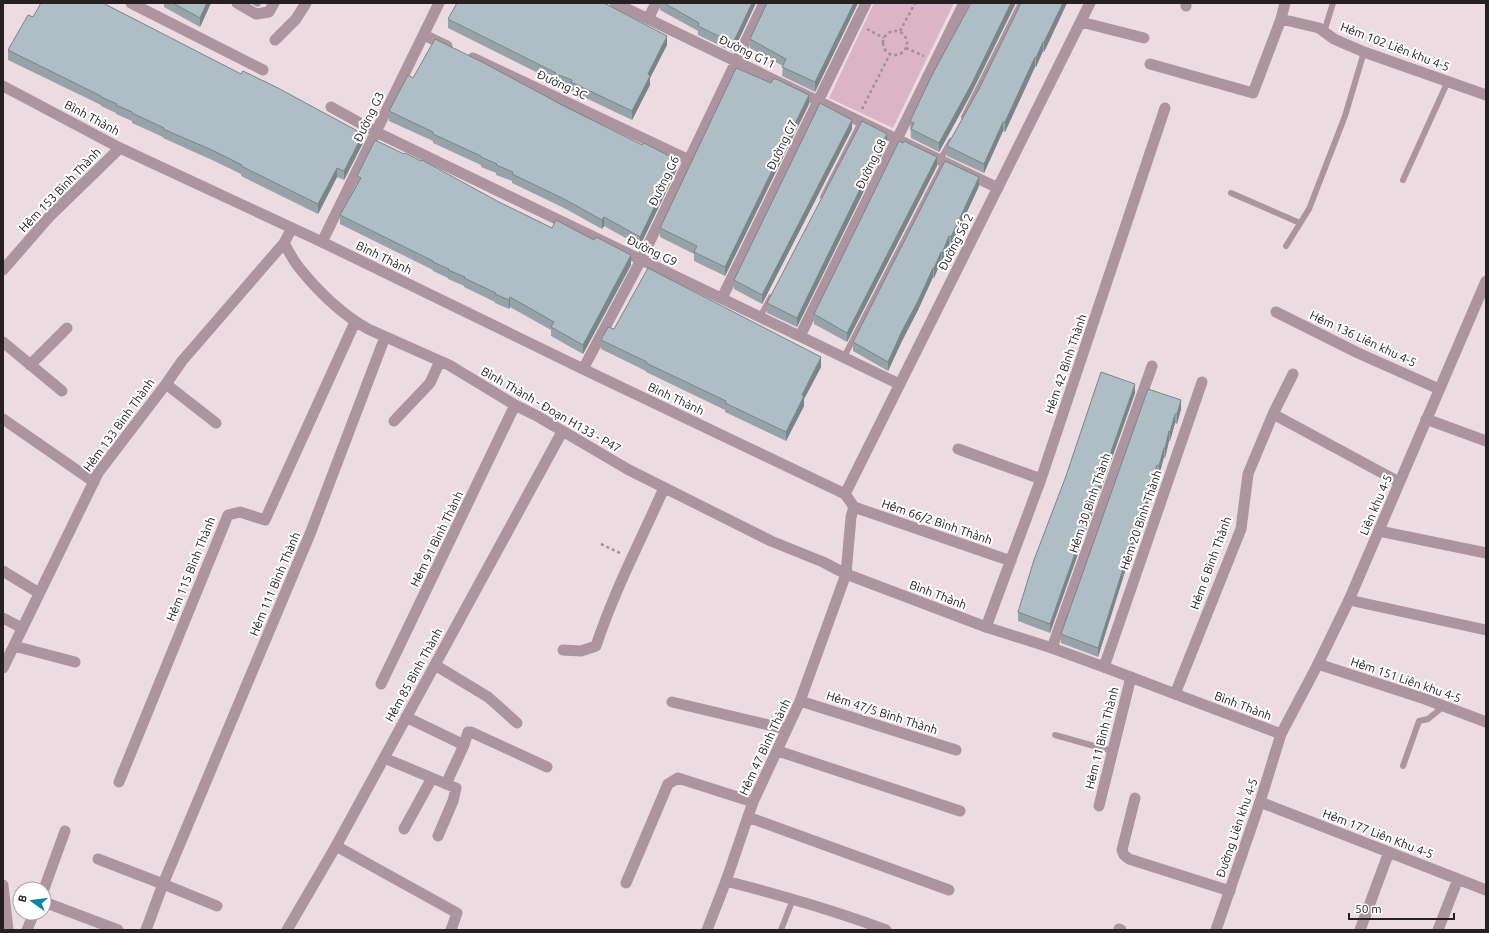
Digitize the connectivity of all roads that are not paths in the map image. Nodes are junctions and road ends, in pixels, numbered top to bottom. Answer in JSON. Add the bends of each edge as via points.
{"nodes":[{"id":1,"x":131,"y":3,"type":"edge"},
{"id":2,"x":237,"y":3,"type":"edge"},
{"id":3,"x":274,"y":3,"type":"edge"},
{"id":4,"x":306,"y":3,"type":"edge"},
{"id":5,"x":439,"y":3,"type":"edge"},
{"id":6,"x":615,"y":3,"type":"edge"},
{"id":7,"x":656,"y":3,"type":"edge"},
{"id":8,"x":764,"y":3,"type":"edge"},
{"id":9,"x":866,"y":3,"type":"edge"},
{"id":10,"x":964,"y":3,"type":"edge"},
{"id":11,"x":1021,"y":3,"type":"edge"},
{"id":12,"x":1090,"y":3,"type":"edge"},
{"id":13,"x":1285,"y":3,"type":"edge"},
{"id":14,"x":1333,"y":3,"type":"edge"},
{"id":15,"x":151,"y":7,"type":"edge"},
{"id":16,"x":648,"y":19,"type":"junction"},
{"id":17,"x":1281,"y":19,"type":"junction"},
{"id":18,"x":1081,"y":22,"type":"junction"},
{"id":19,"x":1324,"y":32,"type":"junction"},
{"id":20,"x":424,"y":35,"type":"junction"},
{"id":21,"x":1144,"y":38,"type":"dead end"},
{"id":22,"x":275,"y":40,"type":"dead end"},
{"id":23,"x":1364,"y":52,"type":"junction"},
{"id":24,"x":736,"y":61,"type":"junction"},
{"id":25,"x":1150,"y":64,"type":"dead end"},
{"id":26,"x":263,"y":70,"type":"dead end"},
{"id":27,"x":1448,"y":81,"type":"junction"},
{"id":28,"x":3,"y":86,"type":"edge"},
{"id":29,"x":1486,"y":95,"type":"edge"},
{"id":30,"x":818,"y":101,"type":"junction"},
{"id":31,"x":330,"y":107,"type":"dead end"},
{"id":32,"x":1165,"y":108,"type":"dead end"},
{"id":33,"x":859,"y":121,"type":"junction"},
{"id":34,"x":961,"y":122,"type":"edge"},
{"id":35,"x":376,"y":132,"type":"junction"},
{"id":36,"x":954,"y":135,"type":"edge"},
{"id":37,"x":897,"y":140,"type":"junction"},
{"id":38,"x":120,"y":148,"type":"junction"},
{"id":39,"x":689,"y":160,"type":"junction"},
{"id":40,"x":942,"y":161,"type":"junction"},
{"id":41,"x":1403,"y":180,"type":"dead end"},
{"id":42,"x":998,"y":188,"type":"junction"},
{"id":43,"x":1231,"y":193,"type":"dead end"},
{"id":44,"x":819,"y":205,"type":"edge"},
{"id":45,"x":1300,"y":224,"type":"junction"},
{"id":46,"x":292,"y":228,"type":"junction"},
{"id":47,"x":322,"y":242,"type":"junction"},
{"id":48,"x":284,"y":244,"type":"junction"},
{"id":49,"x":1286,"y":246,"type":"dead end"},
{"id":50,"x":641,"y":260,"type":"junction"},
{"id":51,"x":3,"y":270,"type":"edge"},
{"id":52,"x":1486,"y":281,"type":"edge"},
{"id":53,"x":774,"y":291,"type":"edge"},
{"id":54,"x":722,"y":298,"type":"junction"},
{"id":55,"x":1276,"y":312,"type":"dead end"},
{"id":56,"x":760,"y":317,"type":"junction"},
{"id":57,"x":356,"y":322,"type":"junction"},
{"id":58,"x":67,"y":328,"type":"dead end"},
{"id":59,"x":800,"y":336,"type":"junction"},
{"id":60,"x":386,"y":337,"type":"junction"},
{"id":61,"x":3,"y":342,"type":"edge"},
{"id":62,"x":844,"y":357,"type":"junction"},
{"id":63,"x":440,"y":361,"type":"junction"},
{"id":64,"x":30,"y":365,"type":"junction"},
{"id":65,"x":1152,"y":366,"type":"dead end"},
{"id":66,"x":583,"y":369,"type":"junction"},
{"id":67,"x":1293,"y":374,"type":"dead end"},
{"id":68,"x":1202,"y":382,"type":"dead end"},
{"id":69,"x":166,"y":384,"type":"junction"},
{"id":70,"x":899,"y":384,"type":"junction"},
{"id":71,"x":1439,"y":389,"type":"junction"},
{"id":72,"x":62,"y":390,"type":"dead end"},
{"id":73,"x":515,"y":405,"type":"junction"},
{"id":74,"x":1273,"y":414,"type":"junction"},
{"id":75,"x":1426,"y":418,"type":"junction"},
{"id":76,"x":3,"y":419,"type":"edge"},
{"id":77,"x":394,"y":421,"type":"dead end"},
{"id":78,"x":216,"y":423,"type":"dead end"},
{"id":79,"x":562,"y":432,"type":"junction"},
{"id":80,"x":1486,"y":441,"type":"edge"},
{"id":81,"x":958,"y":449,"type":"dead end"},
{"id":82,"x":1041,"y":479,"type":"junction"},
{"id":83,"x":94,"y":482,"type":"junction"},
{"id":84,"x":1399,"y":482,"type":"junction"},
{"id":85,"x":664,"y":488,"type":"junction"},
{"id":86,"x":845,"y":494,"type":"junction"},
{"id":87,"x":854,"y":507,"type":"junction"},
{"id":88,"x":1379,"y":532,"type":"junction"},
{"id":89,"x":1486,"y":553,"type":"edge"},
{"id":90,"x":1011,"y":561,"type":"junction"},
{"id":91,"x":3,"y":571,"type":"edge"},
{"id":92,"x":846,"y":574,"type":"junction"},
{"id":93,"x":39,"y":593,"type":"junction"},
{"id":94,"x":1349,"y":600,"type":"junction"},
{"id":95,"x":3,"y":618,"type":"edge"},
{"id":96,"x":986,"y":627,"type":"junction"},
{"id":97,"x":22,"y":628,"type":"junction"},
{"id":98,"x":1486,"y":630,"type":"edge"},
{"id":99,"x":14,"y":646,"type":"junction"},
{"id":100,"x":1052,"y":648,"type":"junction"},
{"id":101,"x":563,"y":650,"type":"dead end"},
{"id":102,"x":75,"y":662,"type":"dead end"},
{"id":103,"x":435,"y":664,"type":"junction"},
{"id":104,"x":1318,"y":664,"type":"junction"},
{"id":105,"x":1104,"y":667,"type":"junction"},
{"id":106,"x":3,"y":668,"type":"edge"},
{"id":107,"x":1131,"y":677,"type":"junction"},
{"id":108,"x":381,"y":684,"type":"dead end"},
{"id":109,"x":1175,"y":694,"type":"junction"},
{"id":110,"x":800,"y":701,"type":"junction"},
{"id":111,"x":672,"y":702,"type":"dead end"},
{"id":112,"x":1444,"y":706,"type":"junction"},
{"id":113,"x":406,"y":717,"type":"junction"},
{"id":114,"x":1486,"y":722,"type":"edge"},
{"id":115,"x":517,"y":723,"type":"dead end"},
{"id":116,"x":786,"y":728,"type":"junction"},
{"id":117,"x":1281,"y":734,"type":"junction"},
{"id":118,"x":1055,"y":735,"type":"dead end"},
{"id":119,"x":464,"y":745,"type":"junction"},
{"id":120,"x":956,"y":750,"type":"dead end"},
{"id":121,"x":778,"y":751,"type":"junction"},
{"id":122,"x":1112,"y":751,"type":"junction"},
{"id":123,"x":384,"y":758,"type":"junction"},
{"id":124,"x":1402,"y":766,"type":"dead end"},
{"id":125,"x":547,"y":767,"type":"dead end"},
{"id":126,"x":432,"y":778,"type":"junction"},
{"id":127,"x":119,"y":782,"type":"dead end"},
{"id":128,"x":446,"y":784,"type":"junction"},
{"id":129,"x":1135,"y":798,"type":"dead end"},
{"id":130,"x":753,"y":802,"type":"junction"},
{"id":131,"x":1260,"y":802,"type":"junction"},
{"id":132,"x":1099,"y":806,"type":"dead end"},
{"id":133,"x":960,"y":812,"type":"dead end"},
{"id":134,"x":748,"y":817,"type":"junction"},
{"id":135,"x":404,"y":829,"type":"dead end"},
{"id":136,"x":65,"y":831,"type":"dead end"},
{"id":137,"x":438,"y":836,"type":"dead end"},
{"id":138,"x":336,"y":846,"type":"junction"},
{"id":139,"x":1389,"y":852,"type":"junction"},
{"id":140,"x":98,"y":859,"type":"dead end"},
{"id":141,"x":1458,"y":879,"type":"junction"},
{"id":142,"x":47,"y":881,"type":"edge"},
{"id":143,"x":726,"y":881,"type":"junction"},
{"id":144,"x":626,"y":883,"type":"dead end"},
{"id":145,"x":163,"y":884,"type":"junction"},
{"id":146,"x":3,"y":885,"type":"edge"},
{"id":147,"x":949,"y":890,"type":"dead end"},
{"id":148,"x":1486,"y":890,"type":"edge"},
{"id":149,"x":1230,"y":891,"type":"junction"},
{"id":150,"x":793,"y":899,"type":"junction"},
{"id":151,"x":52,"y":905,"type":"edge"},
{"id":152,"x":217,"y":906,"type":"dead end"},
{"id":153,"x":863,"y":926,"type":"edge"},
{"id":154,"x":8,"y":930,"type":"edge"},
{"id":155,"x":118,"y":930,"type":"edge"},
{"id":156,"x":146,"y":930,"type":"edge"},
{"id":157,"x":287,"y":930,"type":"edge"},
{"id":158,"x":451,"y":930,"type":"edge"},
{"id":159,"x":707,"y":930,"type":"edge"},
{"id":160,"x":781,"y":930,"type":"edge"},
{"id":161,"x":886,"y":930,"type":"edge"},
{"id":162,"x":1216,"y":930,"type":"edge"},
{"id":163,"x":1360,"y":930,"type":"edge"},
{"id":164,"x":1438,"y":930,"type":"edge"}],
"edges":[{"from":1,"to":15,"type":"street"},
{"from":2,"to":3,"type":"street","via":[[256,14],[269,12]]},
{"from":4,"to":22,"type":"street","via":[[296,19]]},
{"from":5,"to":20,"type":"street","name":"Đường G3"},
{"from":6,"to":16,"type":"street","name":"Đường G11"},
{"from":7,"to":16,"type":"street"},
{"from":8,"to":24,"type":"street","name":"Đường G6"},
{"from":9,"to":30,"type":"street","name":"Đường G7"},
{"from":10,"to":37,"type":"street","name":"Đường G8"},
{"from":11,"to":34,"type":"lane"},
{"from":12,"to":18,"type":"street","name":"Đường Số 2"},
{"from":13,"to":17,"type":"street"},
{"from":14,"to":19,"type":"lane"},
{"from":15,"to":26,"type":"street"},
{"from":16,"to":24,"type":"street","name":"Đường G11"},
{"from":17,"to":19,"type":"street","name":"Hẻm 102 Liên khu 4-5","via":[[1319,28]]},
{"from":17,"to":25,"type":"street","via":[[1253,93]]},
{"from":18,"to":21,"type":"street"},
{"from":18,"to":42,"type":"street","name":"Đường Số 2"},
{"from":19,"to":23,"type":"street","name":"Hẻm 102 Liên khu 4-5"},
{"from":20,"to":35,"type":"street","name":"Đường G3"},
{"from":20,"to":39,"type":"street","name":"Đường 3C"},
{"from":23,"to":27,"type":"street","name":"Hẻm 102 Liên khu 4-5"},
{"from":23,"to":45,"type":"lane","via":[[1344,116],[1309,209]]},
{"from":24,"to":30,"type":"street","name":"Đường G11"},
{"from":24,"to":39,"type":"street","name":"Đường G6"},
{"from":27,"to":29,"type":"street","name":"Hẻm 102 Liên khu 4-5"},
{"from":27,"to":41,"type":"lane"},
{"from":28,"to":38,"type":"street","name":"Bình Thành"},
{"from":30,"to":33,"type":"street","name":"Đường G11"},
{"from":30,"to":54,"type":"street","name":"Đường G7"},
{"from":31,"to":35,"type":"street","name":"Đường G9"},
{"from":32,"to":82,"type":"street","name":"Hẻm 42 Bình Thành"},
{"from":33,"to":37,"type":"street","name":"Đường G11"},
{"from":33,"to":44,"type":"lane"},
{"from":35,"to":47,"type":"street","name":"Đường G3"},
{"from":35,"to":50,"type":"street","name":"Đường G9"},
{"from":36,"to":40,"type":"lane"},
{"from":37,"to":40,"type":"street","name":"Đường G11"},
{"from":37,"to":59,"type":"street","name":"Đường G8"},
{"from":38,"to":46,"type":"street","name":"Bình Thành"},
{"from":38,"to":51,"type":"street","name":"Hẻm 153 Bình Thành","via":[[50,216]]},
{"from":39,"to":50,"type":"street","name":"Đường G6"},
{"from":40,"to":42,"type":"street","name":"Đường G11"},
{"from":40,"to":62,"type":"lane"},
{"from":42,"to":70,"type":"street","name":"Đường Số 2"},
{"from":43,"to":45,"type":"lane"},
{"from":45,"to":49,"type":"lane"},
{"from":46,"to":47,"type":"street","name":"Bình Thành"},
{"from":46,"to":48,"type":"street"},
{"from":47,"to":66,"type":"street","name":"Bình Thành"},
{"from":48,"to":57,"type":"street","name":"Bình Thành - Đoạn H133 - P47","via":[[300,269]]},
{"from":48,"to":69,"type":"street","name":"Hẻm 133 Bình Thành","via":[[182,361]]},
{"from":50,"to":54,"type":"street","name":"Đường G9"},
{"from":50,"to":66,"type":"street","name":"Đường G6"},
{"from":52,"to":71,"type":"street","name":"Liên khu 4-5"},
{"from":53,"to":56,"type":"lane"},
{"from":54,"to":56,"type":"street","name":"Đường G9"},
{"from":55,"to":71,"type":"street","name":"Hẻm 136 Liên khu 4-5"},
{"from":56,"to":59,"type":"street","name":"Đường G9"},
{"from":57,"to":60,"type":"street","name":"Bình Thành - Đoạn H133 - P47"},
{"from":57,"to":127,"type":"street","name":"Hẻm 115 Bình Thành","via":[[265,520],[240,512],[228,515]]},
{"from":58,"to":64,"type":"street"},
{"from":59,"to":62,"type":"street","name":"Đường G9"},
{"from":60,"to":63,"type":"street","name":"Bình Thành - Đoạn H133 - P47"},
{"from":60,"to":145,"type":"street","name":"Hẻm 111 Bình Thành","via":[[310,534]]},
{"from":61,"to":64,"type":"street"},
{"from":62,"to":70,"type":"street","name":"Đường G9"},
{"from":63,"to":73,"type":"street","name":"Bình Thành - Đoạn H133 - P47"},
{"from":63,"to":77,"type":"street","via":[[430,383]]},
{"from":64,"to":72,"type":"street"},
{"from":65,"to":100,"type":"street","name":"Hẻm 30 Bình Thành"},
{"from":66,"to":86,"type":"street","name":"Bình Thành"},
{"from":67,"to":74,"type":"street","name":"Hẻm 6 Bình Thành"},
{"from":68,"to":105,"type":"street","name":"Hẻm 20 Bình Thành"},
{"from":69,"to":78,"type":"street"},
{"from":69,"to":83,"type":"street","name":"Hẻm 133 Bình Thành","via":[[98,473]]},
{"from":70,"to":86,"type":"street","name":"Đường Số 2"},
{"from":71,"to":75,"type":"street","name":"Liên khu 4-5"},
{"from":73,"to":79,"type":"street","name":"Bình Thành - Đoạn H133 - P47"},
{"from":73,"to":108,"type":"street","name":"Hẻm 91 Bình Thành"},
{"from":74,"to":84,"type":"street"},
{"from":74,"to":109,"type":"street","name":"Hẻm 6 Bình Thành","via":[[1248,474],[1240,529]]},
{"from":75,"to":80,"type":"street"},
{"from":75,"to":84,"type":"street","name":"Liên khu 4-5"},
{"from":76,"to":83,"type":"street"},
{"from":79,"to":85,"type":"street","name":"Bình Thành - Đoạn H133 - P47"},
{"from":79,"to":103,"type":"street","name":"Hẻm 85 Bình Thành"},
{"from":81,"to":82,"type":"street"},
{"from":82,"to":90,"type":"street","name":"Hẻm 42 Bình Thành"},
{"from":83,"to":93,"type":"street","name":"Hẻm 133 Bình Thành"},
{"from":84,"to":88,"type":"street","name":"Liên khu 4-5"},
{"from":85,"to":92,"type":"street","name":"Bình Thành - Đoạn H133 - P47","via":[[771,541]]},
{"from":85,"to":101,"type":"street","via":[[632,556],[596,646],[581,651]]},
{"from":86,"to":87,"type":"street","name":"Bình Thành"},
{"from":87,"to":90,"type":"street","name":"Hẻm 66/2 Bình Thành"},
{"from":87,"to":92,"type":"street"},
{"from":88,"to":89,"type":"street"},
{"from":88,"to":94,"type":"street","name":"Liên khu 4-5"},
{"from":90,"to":96,"type":"street","name":"Hẻm 42 Bình Thành"},
{"from":91,"to":93,"type":"street"},
{"from":92,"to":96,"type":"street","name":"Bình Thành"},
{"from":92,"to":110,"type":"street","name":"Hẻm 47 Bình Thành"},
{"from":93,"to":97,"type":"street","name":"Hẻm 133 Bình Thành"},
{"from":94,"to":98,"type":"street"},
{"from":94,"to":104,"type":"street","name":"Liên khu 4-5"},
{"from":95,"to":97,"type":"street"},
{"from":96,"to":100,"type":"street","name":"Bình Thành"},
{"from":97,"to":99,"type":"street","name":"Hẻm 133 Bình Thành"},
{"from":99,"to":102,"type":"street"},
{"from":99,"to":106,"type":"street","name":"Hẻm 133 Bình Thành"},
{"from":100,"to":105,"type":"street","name":"Bình Thành"},
{"from":103,"to":113,"type":"street","name":"Hẻm 85 Bình Thành"},
{"from":103,"to":115,"type":"street","via":[[488,698]]},
{"from":104,"to":112,"type":"street","name":"Hẻm 151 Liên khu 4-5"},
{"from":104,"to":117,"type":"street","name":"Liên khu 4-5"},
{"from":105,"to":107,"type":"street","name":"Bình Thành"},
{"from":107,"to":109,"type":"street","name":"Bình Thành"},
{"from":107,"to":122,"type":"street","name":"Hẻm 11 Bình Thành"},
{"from":109,"to":117,"type":"street","name":"Bình Thành"},
{"from":110,"to":116,"type":"street","name":"Hẻm 47 Bình Thành"},
{"from":110,"to":120,"type":"street","name":"Hẻm 47/5 Bình Thành"},
{"from":111,"to":116,"type":"street"},
{"from":112,"to":114,"type":"street","name":"Hẻm 151 Liên khu 4-5"},
{"from":112,"to":124,"type":"lane","via":[[1428,719],[1419,721]]},
{"from":113,"to":119,"type":"street"},
{"from":113,"to":123,"type":"street","name":"Hẻm 85 Bình Thành"},
{"from":116,"to":121,"type":"street","name":"Hẻm 47 Bình Thành"},
{"from":117,"to":131,"type":"street","name":"Đường Liên khu 4-5"},
{"from":118,"to":122,"type":"lane"},
{"from":119,"to":125,"type":"street","via":[[470,732]]},
{"from":119,"to":128,"type":"street"},
{"from":121,"to":130,"type":"street","name":"Hẻm 47 Bình Thành"},
{"from":121,"to":133,"type":"street"},
{"from":122,"to":132,"type":"street","name":"Hẻm 11 Bình Thành"},
{"from":123,"to":126,"type":"street"},
{"from":123,"to":138,"type":"street","name":"Hẻm 85 Bình Thành"},
{"from":126,"to":128,"type":"street"},
{"from":126,"to":135,"type":"street"},
{"from":128,"to":137,"type":"street","via":[[456,788]]},
{"from":129,"to":149,"type":"street","via":[[1122,850],[1124,855],[1137,862]]},
{"from":130,"to":134,"type":"street","name":"Hẻm 47 Bình Thành"},
{"from":130,"to":144,"type":"street","via":[[678,778],[668,784]]},
{"from":131,"to":139,"type":"street","name":"Hẻm 177 Liên Khu 4-5"},
{"from":131,"to":149,"type":"street","name":"Đường Liên khu 4-5"},
{"from":134,"to":143,"type":"street","name":"Hẻm 47 Bình Thành"},
{"from":134,"to":147,"type":"street"},
{"from":136,"to":142,"type":"street"},
{"from":138,"to":157,"type":"street","name":"Hẻm 85 Bình Thành"},
{"from":138,"to":158,"type":"street","via":[[457,913]]},
{"from":139,"to":141,"type":"street","name":"Hẻm 177 Liên Khu 4-5"},
{"from":139,"to":163,"type":"street"},
{"from":140,"to":145,"type":"street"},
{"from":141,"to":148,"type":"street","name":"Hẻm 177 Liên Khu 4-5"},
{"from":141,"to":164,"type":"street"},
{"from":143,"to":150,"type":"street"},
{"from":143,"to":159,"type":"street","name":"Hẻm 47 Bình Thành"},
{"from":145,"to":152,"type":"street"},
{"from":145,"to":156,"type":"street"},
{"from":146,"to":154,"type":"street"},
{"from":149,"to":162,"type":"street","name":"Đường Liên khu 4-5"},
{"from":150,"to":153,"type":"street"},
{"from":150,"to":160,"type":"lane"},
{"from":151,"to":155,"type":"street"},
{"from":153,"to":161,"type":"street"}]}
